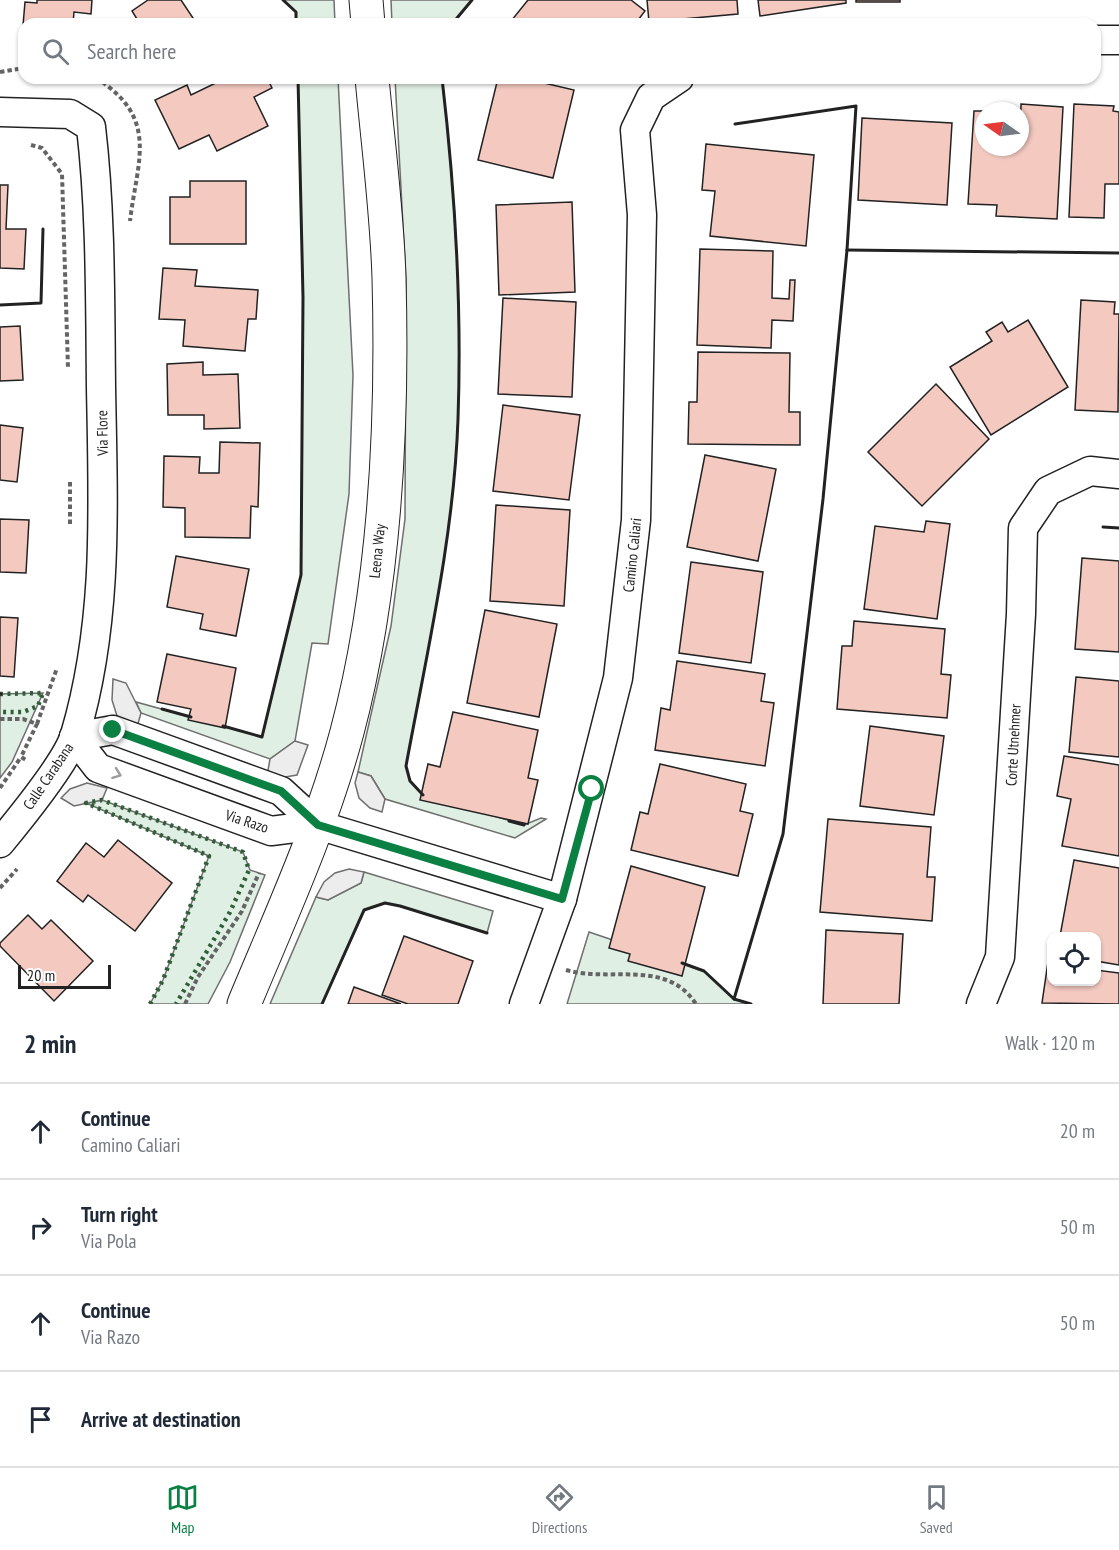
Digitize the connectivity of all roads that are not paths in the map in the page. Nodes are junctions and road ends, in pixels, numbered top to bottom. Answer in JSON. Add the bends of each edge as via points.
{"nodes":[{"id":1,"x":366,"y":0,"type":"edge"},
{"id":2,"x":368,"y":18,"type":"edge"},
{"id":3,"x":1101,"y":40,"type":"edge"},
{"id":4,"x":1119,"y":40,"type":"edge"},
{"id":5,"x":372,"y":84,"type":"edge"},
{"id":6,"x":670,"y":84,"type":"edge"},
{"id":7,"x":0,"y":112,"type":"edge"},
{"id":8,"x":1119,"y":474,"type":"edge"},
{"id":9,"x":75,"y":737,"type":"junction"},
{"id":10,"x":318,"y":825,"type":"junction"},
{"id":11,"x":0,"y":843,"type":"edge"},
{"id":12,"x":562,"y":899,"type":"junction"},
{"id":13,"x":244,"y":1004,"type":"edge"},
{"id":14,"x":524,"y":1004,"type":"edge"},
{"id":15,"x":981,"y":1004,"type":"edge"}],
"edges":[{"from":1,"to":2,"type":"street"},
{"from":3,"to":4,"type":"street"},
{"from":5,"to":10,"type":"street","name":"Leena Way","via":[[388,276],[389,445],[368,635],[347,732]]},
{"from":6,"to":12,"type":"street","name":"Camino Caliari","via":[[651,97],[635,130],[642,215],[636,520],[618,678]]},
{"from":7,"to":9,"type":"street","name":"Via Flore","via":[[70,114],[91,127],[98,219],[103,562],[98,622]]},
{"from":8,"to":15,"type":"street","name":"Corte Utnehmer","via":[[1090,471],[1048,490],[1023,528],[1000,957]]},
{"from":9,"to":10,"type":"street","via":[[113,730],[281,791]]},
{"from":9,"to":10,"type":"street","name":"Via Razo","one_way":true,"via":[[98,768],[271,831]]},
{"from":9,"to":11,"type":"street","name":"Calle Carabana","via":[[53,774]]},
{"from":10,"to":12,"type":"street"},
{"from":10,"to":13,"type":"street","name":"Leena Way"},
{"from":12,"to":14,"type":"street","name":"Camino Caliari"}]}
